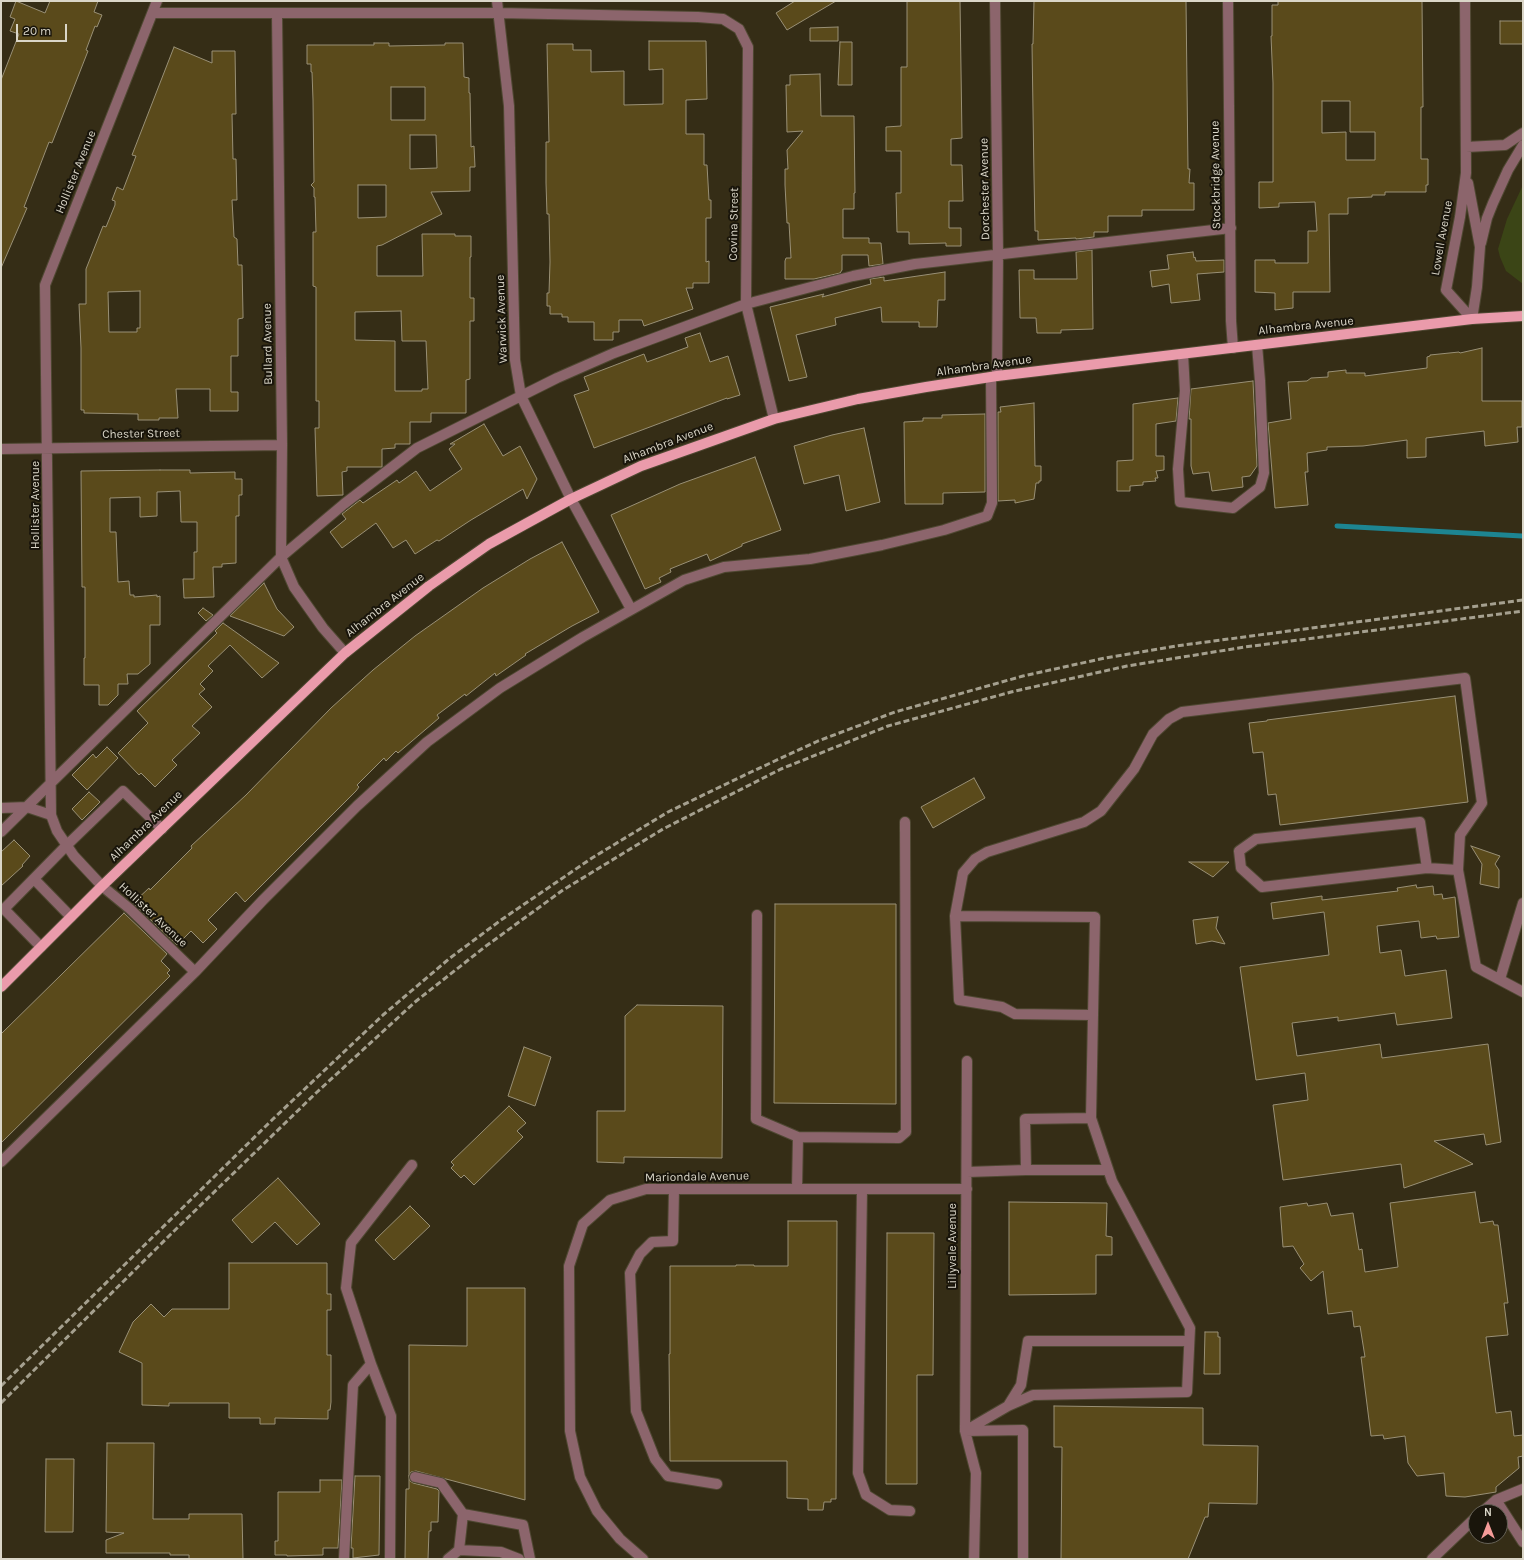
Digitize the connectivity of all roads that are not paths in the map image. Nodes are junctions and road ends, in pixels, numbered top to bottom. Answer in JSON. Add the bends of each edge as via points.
{"nodes":[{"id":1,"x":157,"y":1,"type":"edge"},
{"id":2,"x":497,"y":1,"type":"edge"},
{"id":3,"x":995,"y":1,"type":"edge"},
{"id":4,"x":1228,"y":1,"type":"edge"},
{"id":5,"x":1465,"y":1,"type":"edge"},
{"id":6,"x":153,"y":13,"type":"junction"},
{"id":7,"x":499,"y":13,"type":"junction"},
{"id":8,"x":277,"y":14,"type":"junction"},
{"id":9,"x":1523,"y":133,"type":"edge"},
{"id":10,"x":1523,"y":145,"type":"edge"},
{"id":11,"x":1466,"y":147,"type":"junction"},
{"id":12,"x":1466,"y":173,"type":"junction"},
{"id":13,"x":1230,"y":228,"type":"junction"},
{"id":14,"x":1480,"y":247,"type":"junction"},
{"id":15,"x":998,"y":254,"type":"junction"},
{"id":16,"x":746,"y":304,"type":"junction"},
{"id":17,"x":1523,"y":316,"type":"edge"},
{"id":18,"x":1472,"y":319,"type":"junction"},
{"id":19,"x":1257,"y":345,"type":"junction"},
{"id":20,"x":1233,"y":348,"type":"junction"},
{"id":21,"x":1183,"y":354,"type":"junction"},
{"id":22,"x":994,"y":377,"type":"junction"},
{"id":23,"x":521,"y":396,"type":"junction"},
{"id":24,"x":774,"y":419,"type":"junction"},
{"id":25,"x":282,"y":445,"type":"junction"},
{"id":26,"x":1,"y":449,"type":"edge"},
{"id":27,"x":48,"y":449,"type":"junction"},
{"id":28,"x":571,"y":499,"type":"junction"},
{"id":29,"x":281,"y":557,"type":"junction"},
{"id":30,"x":631,"y":609,"type":"junction"},
{"id":31,"x":345,"y":653,"type":"junction"},
{"id":32,"x":51,"y":783,"type":"junction"},
{"id":33,"x":1,"y":808,"type":"edge"},
{"id":34,"x":27,"y":808,"type":"junction"},
{"id":35,"x":51,"y":815,"type":"junction"},
{"id":36,"x":906,"y":822,"type":"dead end"},
{"id":37,"x":162,"y":829,"type":"junction"},
{"id":38,"x":1,"y":832,"type":"edge"},
{"id":39,"x":66,"y":845,"type":"junction"},
{"id":40,"x":1427,"y":868,"type":"junction"},
{"id":41,"x":1458,"y":870,"type":"junction"},
{"id":42,"x":34,"y":879,"type":"junction"},
{"id":43,"x":102,"y":886,"type":"junction"},
{"id":44,"x":1523,"y":903,"type":"edge"},
{"id":45,"x":757,"y":915,"type":"dead end"},
{"id":46,"x":956,"y":916,"type":"junction"},
{"id":47,"x":71,"y":918,"type":"junction"},
{"id":48,"x":41,"y":947,"type":"junction"},
{"id":49,"x":195,"y":972,"type":"junction"},
{"id":50,"x":1500,"y":979,"type":"junction"},
{"id":51,"x":1,"y":987,"type":"edge"},
{"id":52,"x":1523,"y":992,"type":"edge"},
{"id":53,"x":1093,"y":1015,"type":"junction"},
{"id":54,"x":967,"y":1061,"type":"dead end"},
{"id":55,"x":1091,"y":1118,"type":"junction"},
{"id":56,"x":798,"y":1137,"type":"junction"},
{"id":57,"x":1,"y":1162,"type":"edge"},
{"id":58,"x":412,"y":1165,"type":"dead end"},
{"id":59,"x":1026,"y":1170,"type":"junction"},
{"id":60,"x":1108,"y":1170,"type":"junction"},
{"id":61,"x":967,"y":1172,"type":"junction"},
{"id":62,"x":674,"y":1189,"type":"junction"},
{"id":63,"x":797,"y":1189,"type":"junction"},
{"id":64,"x":862,"y":1189,"type":"junction"},
{"id":65,"x":967,"y":1189,"type":"junction"},
{"id":66,"x":1189,"y":1342,"type":"junction"},
{"id":67,"x":371,"y":1364,"type":"junction"},
{"id":68,"x":1008,"y":1406,"type":"junction"},
{"id":69,"x":965,"y":1431,"type":"junction"},
{"id":70,"x":415,"y":1477,"type":"dead end"},
{"id":71,"x":717,"y":1484,"type":"dead end"},
{"id":72,"x":1523,"y":1489,"type":"edge"},
{"id":73,"x":1496,"y":1500,"type":"junction"},
{"id":74,"x":1491,"y":1504,"type":"edge"},
{"id":75,"x":910,"y":1511,"type":"dead end"},
{"id":76,"x":464,"y":1514,"type":"junction"},
{"id":77,"x":1468,"y":1525,"type":"edge"},
{"id":78,"x":1523,"y":1542,"type":"edge"},
{"id":79,"x":459,"y":1550,"type":"junction"},
{"id":80,"x":344,"y":1559,"type":"edge"},
{"id":81,"x":390,"y":1559,"type":"edge"},
{"id":82,"x":448,"y":1559,"type":"edge"},
{"id":83,"x":518,"y":1559,"type":"edge"},
{"id":84,"x":530,"y":1559,"type":"edge"},
{"id":85,"x":643,"y":1559,"type":"edge"},
{"id":86,"x":974,"y":1559,"type":"edge"},
{"id":87,"x":1024,"y":1559,"type":"edge"},
{"id":88,"x":1432,"y":1559,"type":"edge"}],
"edges":[{"from":1,"to":6,"type":"street","name":"Hollister Avenue"},
{"from":2,"to":7,"type":"street","name":"Warwick Avenue"},
{"from":3,"to":15,"type":"street","name":"Dorchester Avenue"},
{"from":4,"to":13,"type":"street","name":"Stockbridge Avenue"},
{"from":5,"to":11,"type":"street","name":"Lowell Avenue"},
{"from":6,"to":8,"type":"street"},
{"from":6,"to":27,"type":"street","name":"Hollister Avenue","via":[[45,285]]},
{"from":7,"to":8,"type":"street"},
{"from":7,"to":16,"type":"street","name":"Covina Street","via":[[710,18],[723,19],[740,29],[748,47]]},
{"from":7,"to":23,"type":"street","name":"Warwick Avenue","via":[[509,106],[515,360]]},
{"from":8,"to":25,"type":"street","name":"Bullard Avenue"},
{"from":9,"to":11,"type":"street","via":[[1505,146]]},
{"from":10,"to":14,"type":"street","via":[[1493,203]]},
{"from":11,"to":12,"type":"street","name":"Lowell Avenue"},
{"from":12,"to":14,"type":"street","name":"Lowell Avenue"},
{"from":12,"to":18,"type":"street","name":"Lowell Avenue","via":[[1446,290]]},
{"from":13,"to":15,"type":"street"},
{"from":13,"to":20,"type":"street","name":"Stockbridge Avenue"},
{"from":14,"to":18,"type":"street","name":"Lowell Avenue"},
{"from":15,"to":16,"type":"street","via":[[915,264],[853,276]]},
{"from":15,"to":22,"type":"street","name":"Dorchester Avenue"},
{"from":16,"to":23,"type":"street","via":[[614,353]]},
{"from":16,"to":24,"type":"street","name":"Covina Street"},
{"from":17,"to":18,"type":"main road","name":"Alhambra Avenue"},
{"from":18,"to":19,"type":"main road","name":"Alhambra Avenue"},
{"from":19,"to":20,"type":"main road","name":"Alhambra Avenue"},
{"from":19,"to":21,"type":"street","via":[[1264,473],[1260,488],[1233,508],[1180,502],[1178,469],[1185,391]]},
{"from":20,"to":21,"type":"main road","name":"Alhambra Avenue"},
{"from":21,"to":22,"type":"main road","name":"Alhambra Avenue"},
{"from":22,"to":24,"type":"main road","name":"Alhambra Avenue","via":[[858,398]]},
{"from":22,"to":30,"type":"street","name":"Dorchester Avenue","via":[[992,503],[987,516],[944,530],[810,559],[724,567],[684,580]]},
{"from":23,"to":28,"type":"street","name":"Warwick Avenue"},
{"from":23,"to":29,"type":"street","via":[[418,448],[344,504]]},
{"from":24,"to":28,"type":"main road","name":"Alhambra Avenue","via":[[641,466]]},
{"from":25,"to":27,"type":"street","name":"Chester Street"},
{"from":25,"to":29,"type":"street","name":"Bullard Avenue"},
{"from":26,"to":27,"type":"street","name":"Chester Street"},
{"from":27,"to":32,"type":"street","name":"Hollister Avenue"},
{"from":28,"to":30,"type":"street","name":"Warwick Avenue"},
{"from":28,"to":31,"type":"main road","name":"Alhambra Avenue","via":[[489,544],[429,586]]},
{"from":29,"to":31,"type":"street","name":"Bullard Avenue","via":[[294,587],[323,628]]},
{"from":29,"to":32,"type":"street"},
{"from":30,"to":49,"type":"street","via":[[500,688],[427,742],[356,806]]},
{"from":31,"to":37,"type":"main road","name":"Alhambra Avenue"},
{"from":32,"to":34,"type":"street"},
{"from":32,"to":35,"type":"street","name":"Hollister Avenue"},
{"from":33,"to":34,"type":"street"},
{"from":34,"to":35,"type":"street"},
{"from":34,"to":38,"type":"street"},
{"from":35,"to":39,"type":"street","name":"Hollister Avenue"},
{"from":36,"to":56,"type":"street","via":[[906,1132],[899,1138]]},
{"from":37,"to":39,"type":"street","via":[[123,791]]},
{"from":37,"to":43,"type":"main road","name":"Alhambra Avenue"},
{"from":39,"to":42,"type":"street"},
{"from":39,"to":43,"type":"street","name":"Hollister Avenue"},
{"from":40,"to":40,"type":"street","via":[[1262,887],[1242,868],[1239,851],[1256,839],[1420,822]]},
{"from":40,"to":41,"type":"street"},
{"from":41,"to":46,"type":"street","via":[[1460,835],[1482,803],[1465,678],[1182,712],[1169,719],[1153,734],[1134,769],[1101,811],[1084,822],[987,852],[975,859],[963,873]]},
{"from":41,"to":50,"type":"street","via":[[1476,967]]},
{"from":42,"to":47,"type":"street"},
{"from":42,"to":48,"type":"street","via":[[4,909]]},
{"from":43,"to":47,"type":"main road","name":"Alhambra Avenue"},
{"from":43,"to":49,"type":"street","name":"Hollister Avenue","via":[[130,909]]},
{"from":44,"to":50,"type":"street"},
{"from":45,"to":56,"type":"street","via":[[756,1119]]},
{"from":46,"to":53,"type":"street","via":[[959,1000],[1002,1007],[1015,1014]]},
{"from":46,"to":53,"type":"street","via":[[1095,917]]},
{"from":47,"to":48,"type":"main road","name":"Alhambra Avenue"},
{"from":48,"to":51,"type":"main road","name":"Alhambra Avenue"},
{"from":49,"to":57,"type":"street"},
{"from":50,"to":52,"type":"street"},
{"from":53,"to":55,"type":"street"},
{"from":54,"to":61,"type":"street","name":"Lillyvale Avenue"},
{"from":55,"to":59,"type":"street","via":[[1025,1120]]},
{"from":55,"to":60,"type":"street"},
{"from":56,"to":63,"type":"street"},
{"from":58,"to":67,"type":"street","via":[[351,1243],[346,1288]]},
{"from":59,"to":60,"type":"street"},
{"from":59,"to":61,"type":"street"},
{"from":60,"to":66,"type":"street","via":[[1190,1328]]},
{"from":61,"to":65,"type":"street","name":"Lillyvale Avenue"},
{"from":62,"to":63,"type":"street","name":"Mariondale Avenue"},
{"from":62,"to":71,"type":"street","via":[[673,1242],[652,1242],[640,1254],[630,1273],[636,1411],[655,1459],[668,1476]]},
{"from":62,"to":85,"type":"street","name":"Mariondale Avenue","via":[[646,1189],[610,1200],[583,1224],[570,1266],[570,1431],[580,1477],[597,1511],[620,1539]]},
{"from":63,"to":64,"type":"street","name":"Mariondale Avenue"},
{"from":64,"to":65,"type":"street","name":"Mariondale Avenue"},
{"from":64,"to":75,"type":"street","via":[[858,1473],[866,1495],[890,1510]]},
{"from":65,"to":69,"type":"street","name":"Lillyvale Avenue"},
{"from":66,"to":68,"type":"street","via":[[1028,1341],[1021,1385]]},
{"from":66,"to":68,"type":"street","via":[[1187,1392],[1033,1395]]},
{"from":67,"to":80,"type":"street","via":[[353,1384]]},
{"from":67,"to":81,"type":"street","via":[[391,1416]]},
{"from":68,"to":69,"type":"street"},
{"from":69,"to":86,"type":"street","name":"Lillyvale Avenue","via":[[976,1473]]},
{"from":69,"to":87,"type":"street","via":[[1023,1430]]},
{"from":70,"to":76,"type":"street","via":[[441,1483]]},
{"from":72,"to":73,"type":"street"},
{"from":73,"to":74,"type":"street"},
{"from":73,"to":78,"type":"street"},
{"from":76,"to":79,"type":"street"},
{"from":76,"to":84,"type":"street","via":[[523,1525]]},
{"from":77,"to":88,"type":"street"},
{"from":79,"to":82,"type":"street"},
{"from":79,"to":83,"type":"street","via":[[501,1552]]}]}
